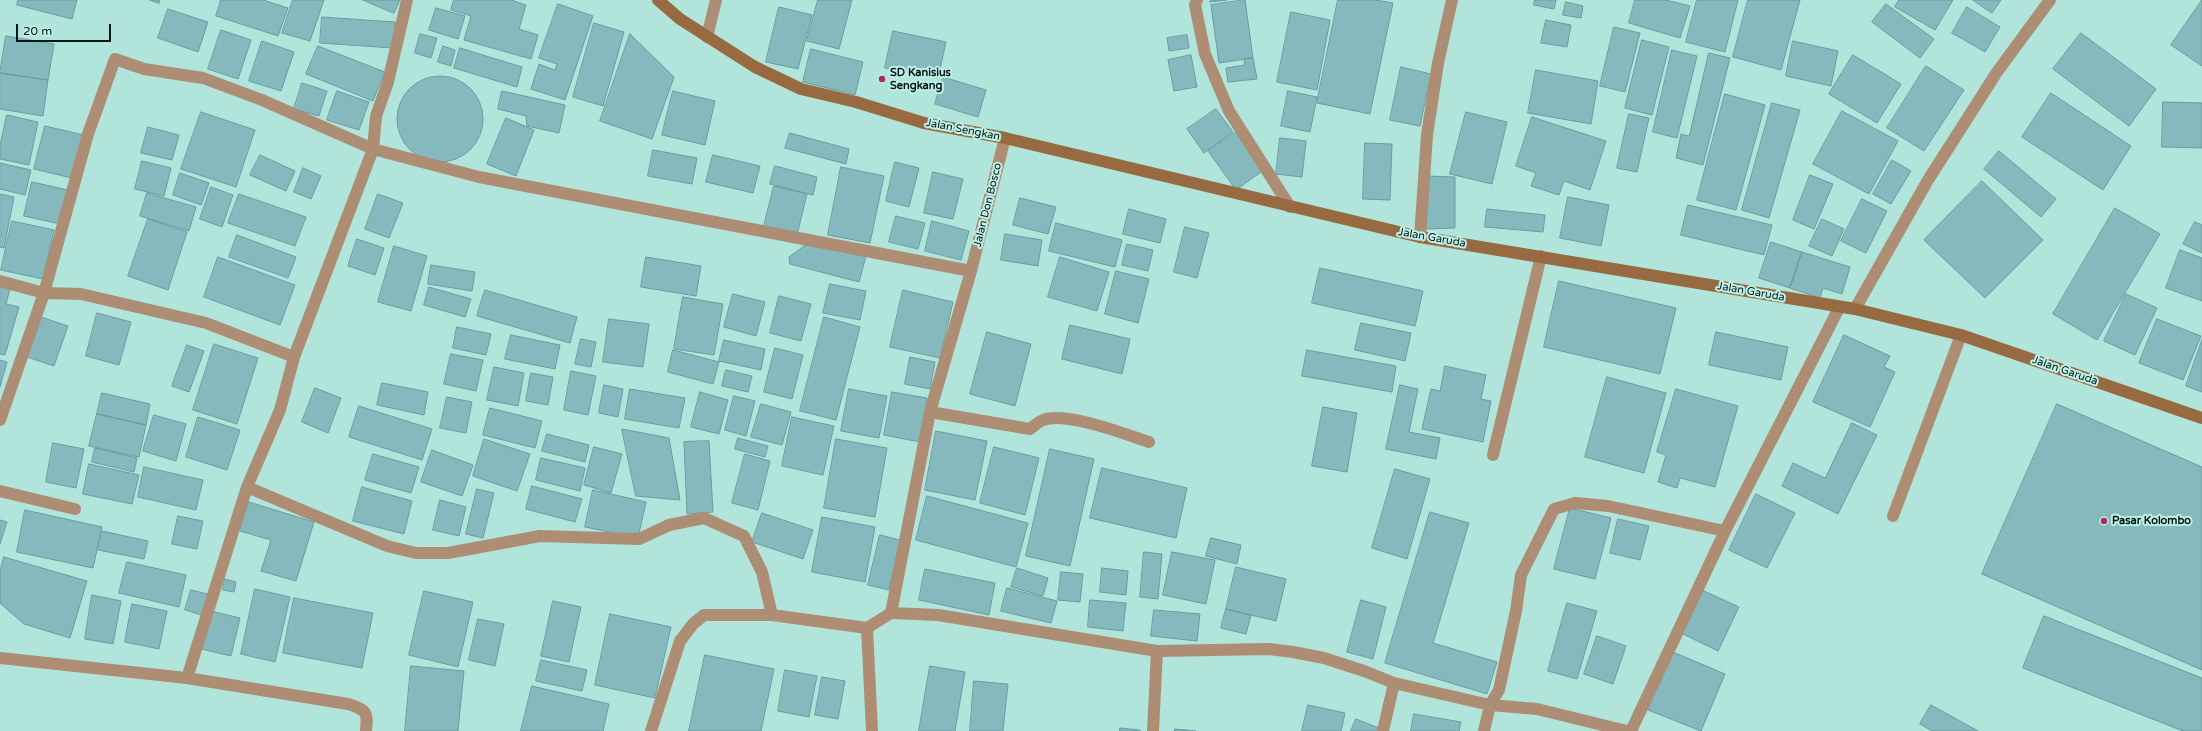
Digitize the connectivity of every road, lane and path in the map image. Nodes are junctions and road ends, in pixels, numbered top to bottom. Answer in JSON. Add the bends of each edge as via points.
{"nodes":[{"id":1,"x":407,"y":0,"type":"edge"},
{"id":2,"x":658,"y":0,"type":"edge"},
{"id":3,"x":716,"y":0,"type":"edge"},
{"id":4,"x":1197,"y":0,"type":"edge"},
{"id":5,"x":1452,"y":0,"type":"edge"},
{"id":6,"x":2050,"y":0,"type":"edge"},
{"id":7,"x":707,"y":37,"type":"junction"},
{"id":8,"x":1005,"y":138,"type":"junction"},
{"id":9,"x":373,"y":149,"type":"junction"},
{"id":10,"x":1290,"y":207,"type":"junction"},
{"id":11,"x":1420,"y":237,"type":"junction"},
{"id":12,"x":1542,"y":256,"type":"junction"},
{"id":13,"x":971,"y":271,"type":"junction"},
{"id":14,"x":0,"y":281,"type":"edge"},
{"id":15,"x":44,"y":293,"type":"junction"},
{"id":16,"x":1839,"y":308,"type":"junction"},
{"id":17,"x":1855,"y":309,"type":"junction"},
{"id":18,"x":1961,"y":335,"type":"junction"},
{"id":19,"x":294,"y":357,"type":"junction"},
{"id":20,"x":930,"y":412,"type":"junction"},
{"id":21,"x":2202,"y":418,"type":"edge"},
{"id":22,"x":0,"y":420,"type":"edge"},
{"id":23,"x":1148,"y":442,"type":"dead end"},
{"id":24,"x":1493,"y":455,"type":"dead end"},
{"id":25,"x":247,"y":487,"type":"junction"},
{"id":26,"x":0,"y":491,"type":"edge"},
{"id":27,"x":75,"y":509,"type":"dead end"},
{"id":28,"x":1893,"y":516,"type":"dead end"},
{"id":29,"x":1725,"y":531,"type":"junction"},
{"id":30,"x":891,"y":613,"type":"junction"},
{"id":31,"x":772,"y":615,"type":"junction"},
{"id":32,"x":867,"y":628,"type":"junction"},
{"id":33,"x":1158,"y":651,"type":"junction"},
{"id":34,"x":0,"y":658,"type":"edge"},
{"id":35,"x":187,"y":678,"type":"junction"},
{"id":36,"x":1394,"y":683,"type":"junction"},
{"id":37,"x":1490,"y":705,"type":"junction"},
{"id":38,"x":366,"y":731,"type":"edge"},
{"id":39,"x":651,"y":731,"type":"edge"},
{"id":40,"x":872,"y":731,"type":"edge"},
{"id":41,"x":1153,"y":731,"type":"edge"},
{"id":42,"x":1383,"y":731,"type":"edge"},
{"id":43,"x":1484,"y":731,"type":"edge"},
{"id":44,"x":1627,"y":731,"type":"edge"},
{"id":45,"x":1631,"y":731,"type":"edge"}],
"edges":[{"from":1,"to":9,"type":"street","via":[[388,82],[376,116]]},
{"from":2,"to":7,"type":"main road","name":"Jalan Sengkan"},
{"from":3,"to":7,"type":"street"},
{"from":4,"to":10,"type":"street","via":[[1195,5],[1204,54],[1230,111]]},
{"from":5,"to":11,"type":"street","via":[[1438,63],[1427,135]]},
{"from":6,"to":17,"type":"street","via":[[1997,72],[1928,180]]},
{"from":7,"to":8,"type":"main road","name":"Jalan Sengkan","via":[[755,67],[801,89],[856,102],[924,123]]},
{"from":8,"to":10,"type":"main road","name":"Jalan Sengkan"},
{"from":8,"to":13,"type":"street","name":"Jalan Don Bosco"},
{"from":9,"to":13,"type":"street","via":[[479,177]]},
{"from":9,"to":15,"type":"street","via":[[262,100],[202,78],[144,69],[115,59],[88,134]]},
{"from":9,"to":19,"type":"street"},
{"from":10,"to":11,"type":"main road","name":"Jalan Garuda"},
{"from":11,"to":12,"type":"main road","name":"Jalan Garuda"},
{"from":12,"to":16,"type":"main road","name":"Jalan Garuda"},
{"from":12,"to":24,"type":"street"},
{"from":13,"to":20,"type":"street","name":"Jalan Don Bosco"},
{"from":14,"to":15,"type":"street"},
{"from":15,"to":19,"type":"street","via":[[81,294],[206,323]]},
{"from":15,"to":22,"type":"street"},
{"from":16,"to":17,"type":"main road","name":"Jalan Garuda"},
{"from":16,"to":29,"type":"street"},
{"from":17,"to":18,"type":"main road","name":"Jalan Garuda"},
{"from":18,"to":21,"type":"main road","name":"Jalan Garuda"},
{"from":18,"to":28,"type":"street"},
{"from":19,"to":25,"type":"street","via":[[280,410]]},
{"from":20,"to":23,"type":"street","via":[[1030,429],[1043,420],[1060,418],[1100,426]]},
{"from":20,"to":30,"type":"street","name":"Jalan Don Bosco"},
{"from":25,"to":31,"type":"street","via":[[386,546],[416,553],[448,553],[540,536],[639,539],[669,525],[704,518],[744,536],[762,572]]},
{"from":25,"to":35,"type":"street"},
{"from":26,"to":27,"type":"street"},
{"from":29,"to":37,"type":"street","via":[[1608,506],[1575,503],[1554,508],[1521,575],[1499,690]]},
{"from":29,"to":45,"type":"street"},
{"from":30,"to":32,"type":"street"},
{"from":30,"to":33,"type":"street","via":[[938,615]]},
{"from":31,"to":32,"type":"street"},
{"from":31,"to":39,"type":"street","via":[[704,615],[694,624],[680,641]]},
{"from":32,"to":40,"type":"street"},
{"from":33,"to":36,"type":"street","via":[[1269,649],[1293,652],[1324,658]]},
{"from":33,"to":41,"type":"street"},
{"from":34,"to":35,"type":"street"},
{"from":35,"to":38,"type":"street","via":[[352,705],[364,710],[368,716]]},
{"from":36,"to":37,"type":"street"},
{"from":36,"to":42,"type":"street"},
{"from":37,"to":43,"type":"street"},
{"from":37,"to":44,"type":"street","via":[[1537,709]]}]}
